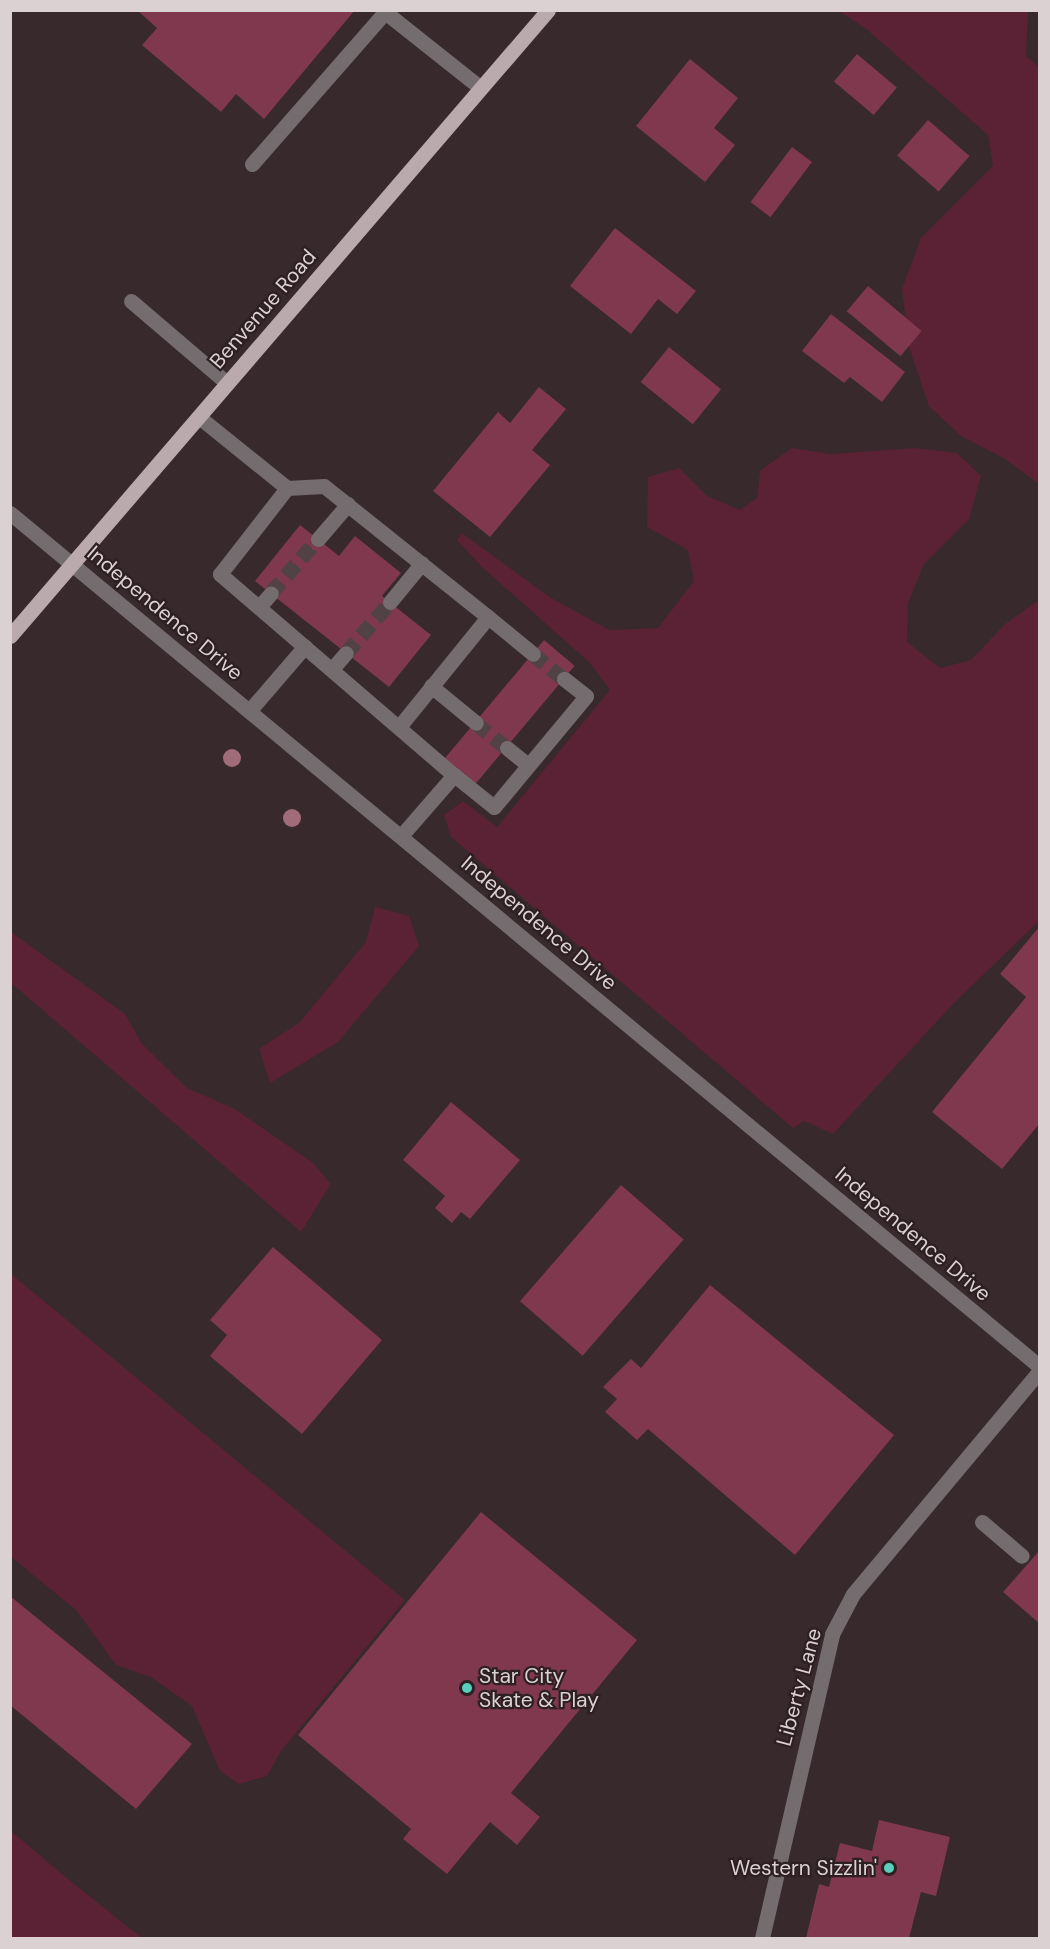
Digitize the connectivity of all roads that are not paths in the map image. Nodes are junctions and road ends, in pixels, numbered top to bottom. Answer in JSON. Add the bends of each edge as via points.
{"nodes":[{"id":1,"x":548,"y":10,"type":"edge"},
{"id":2,"x":481,"y":88,"type":"junction"},
{"id":3,"x":252,"y":164,"type":"dead end"},
{"id":4,"x":131,"y":301,"type":"dead end"},
{"id":5,"x":227,"y":383,"type":"junction"},
{"id":6,"x":199,"y":417,"type":"junction"},
{"id":7,"x":287,"y":488,"type":"junction"},
{"id":8,"x":348,"y":504,"type":"junction"},
{"id":9,"x":10,"y":513,"type":"edge"},
{"id":10,"x":318,"y":539,"type":"tunnel mouth"},
{"id":11,"x":422,"y":563,"type":"junction"},
{"id":12,"x":72,"y":564,"type":"junction"},
{"id":13,"x":271,"y":593,"type":"tunnel mouth"},
{"id":14,"x":390,"y":602,"type":"tunnel mouth"},
{"id":15,"x":259,"y":607,"type":"junction"},
{"id":16,"x":488,"y":617,"type":"junction"},
{"id":17,"x":10,"y":636,"type":"edge"},
{"id":18,"x":305,"y":646,"type":"junction"},
{"id":19,"x":346,"y":653,"type":"tunnel mouth"},
{"id":20,"x":533,"y":654,"type":"tunnel mouth"},
{"id":21,"x":332,"y":669,"type":"junction"},
{"id":22,"x":564,"y":679,"type":"tunnel mouth"},
{"id":23,"x":431,"y":686,"type":"junction"},
{"id":24,"x":250,"y":710,"type":"junction"},
{"id":25,"x":476,"y":723,"type":"tunnel mouth"},
{"id":26,"x":399,"y":727,"type":"junction"},
{"id":27,"x":507,"y":748,"type":"tunnel mouth"},
{"id":28,"x":528,"y":765,"type":"junction"},
{"id":29,"x":454,"y":775,"type":"junction"},
{"id":30,"x":401,"y":836,"type":"junction"},
{"id":31,"x":1040,"y":1368,"type":"edge"},
{"id":32,"x":982,"y":1522,"type":"dead end"},
{"id":33,"x":1022,"y":1556,"type":"dead end"},
{"id":34,"x":762,"y":1938,"type":"edge"}],
"edges":[{"from":1,"to":2,"type":"main road","name":"Benvenue Road"},
{"from":2,"to":3,"type":"street","via":[[385,12]]},
{"from":2,"to":5,"type":"main road","name":"Benvenue Road"},
{"from":4,"to":5,"type":"street"},
{"from":5,"to":6,"type":"main road","name":"Benvenue Road"},
{"from":6,"to":7,"type":"street"},
{"from":6,"to":12,"type":"main road","name":"Benvenue Road"},
{"from":7,"to":8,"type":"street","via":[[324,486]]},
{"from":7,"to":15,"type":"street","via":[[220,573]]},
{"from":8,"to":10,"type":"street"},
{"from":8,"to":11,"type":"street"},
{"from":9,"to":12,"type":"street","name":"Independence Drive"},
{"from":11,"to":14,"type":"street"},
{"from":11,"to":16,"type":"street"},
{"from":12,"to":17,"type":"main road","name":"Benvenue Road"},
{"from":12,"to":24,"type":"street","name":"Independence Drive"},
{"from":13,"to":15,"type":"street"},
{"from":15,"to":18,"type":"street"},
{"from":16,"to":20,"type":"street"},
{"from":16,"to":23,"type":"street"},
{"from":18,"to":21,"type":"street"},
{"from":18,"to":24,"type":"street"},
{"from":19,"to":21,"type":"street"},
{"from":21,"to":26,"type":"street"},
{"from":22,"to":28,"type":"street","via":[[586,696]]},
{"from":23,"to":25,"type":"street"},
{"from":23,"to":26,"type":"street"},
{"from":24,"to":30,"type":"street","name":"Independence Drive"},
{"from":26,"to":29,"type":"street"},
{"from":27,"to":28,"type":"street"},
{"from":28,"to":29,"type":"street","via":[[494,807]]},
{"from":29,"to":30,"type":"street"},
{"from":30,"to":31,"type":"street","name":"Independence Drive"},
{"from":31,"to":34,"type":"street","name":"Liberty Lane","via":[[853,1594],[832,1634]]},
{"from":32,"to":33,"type":"street"}]}
